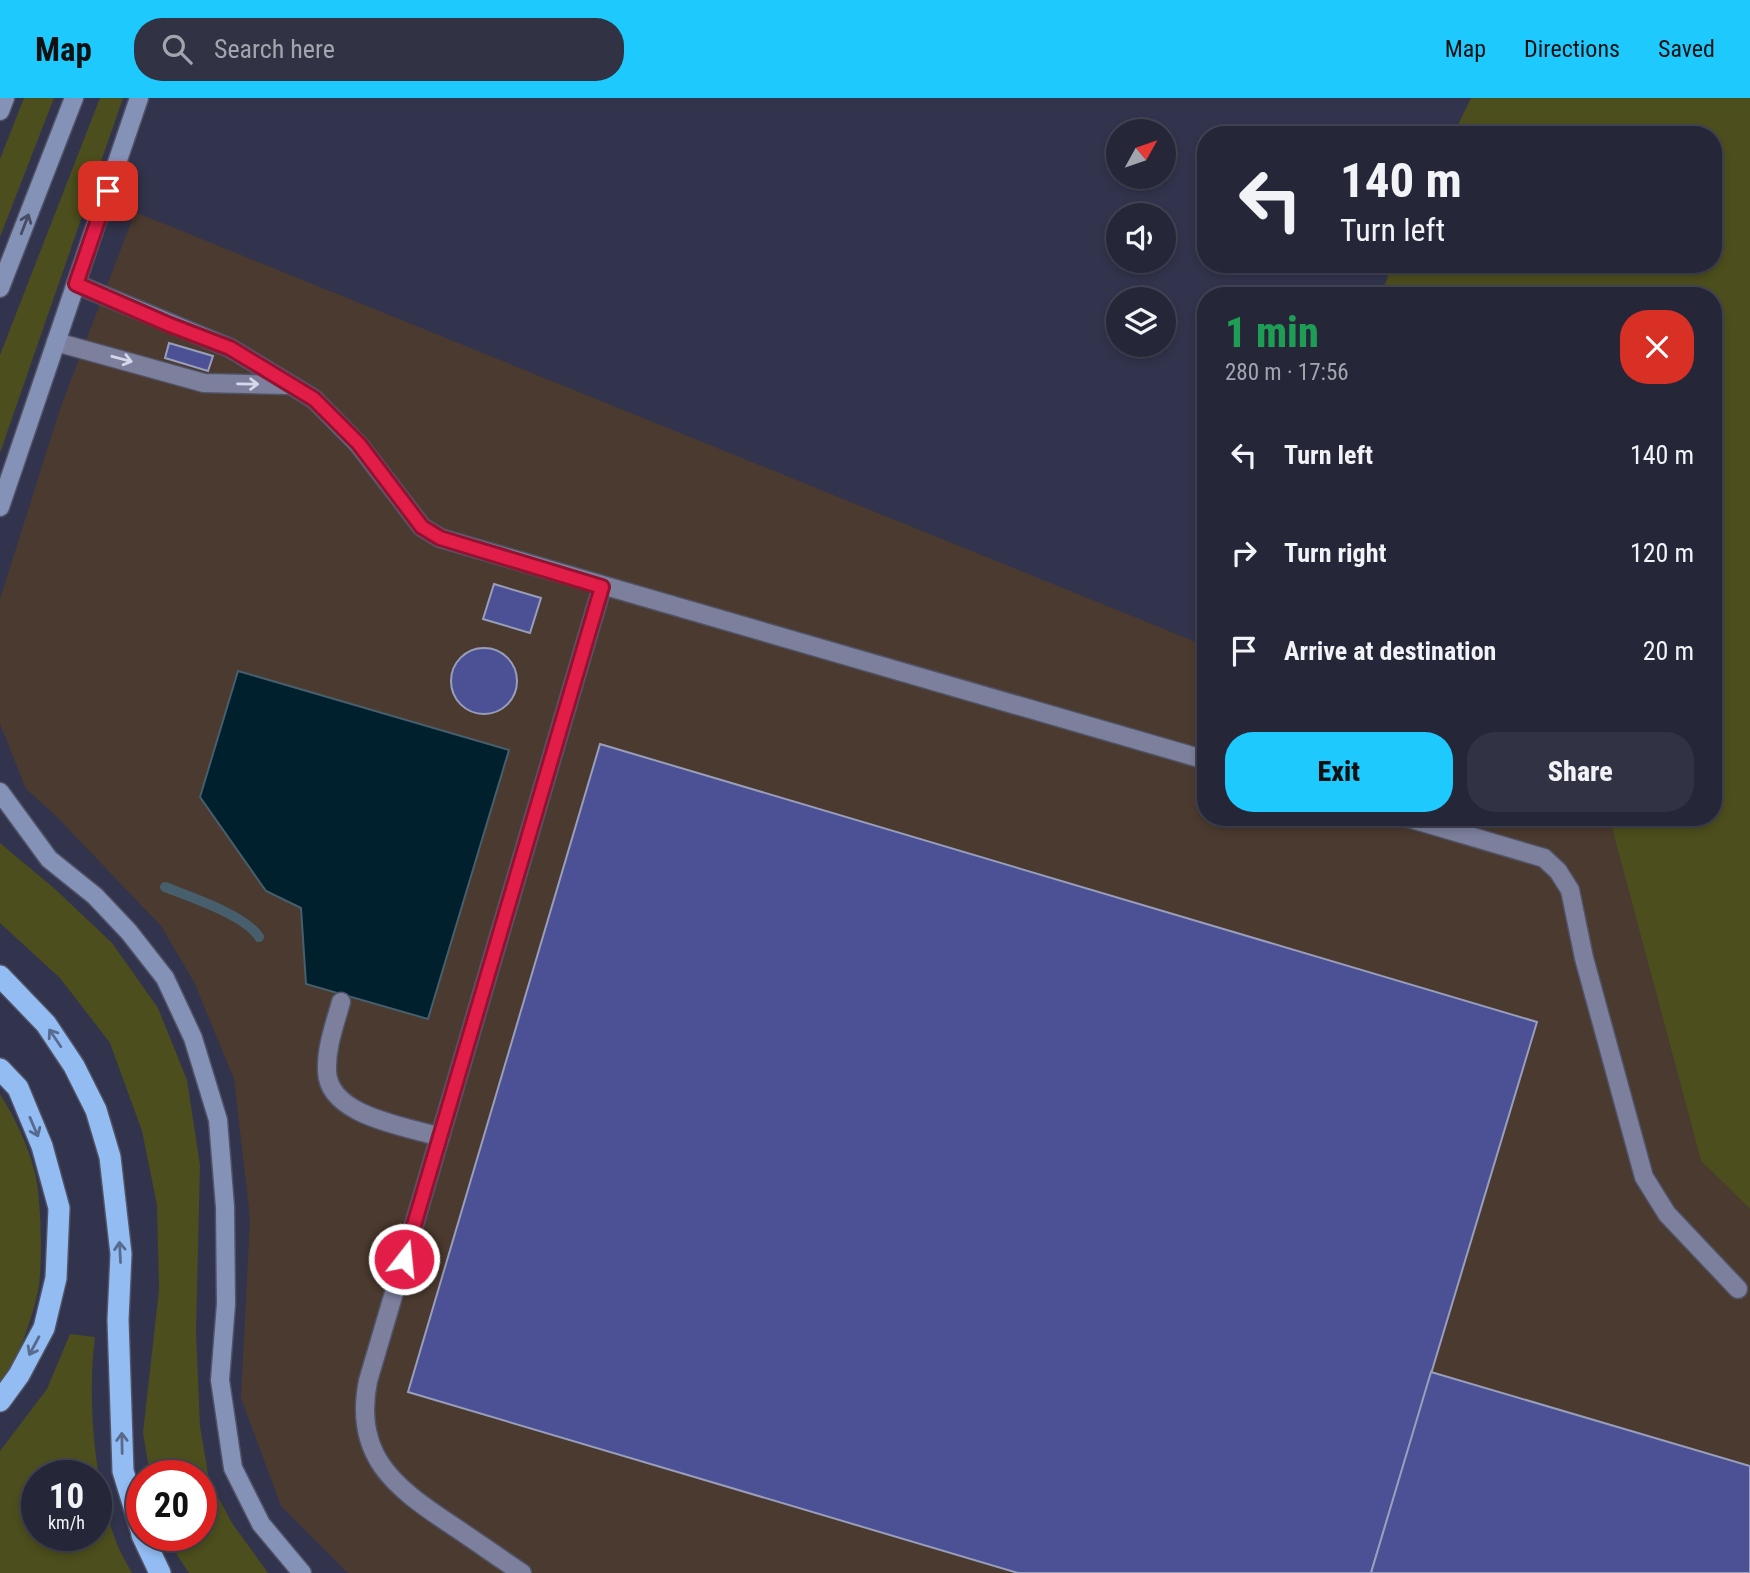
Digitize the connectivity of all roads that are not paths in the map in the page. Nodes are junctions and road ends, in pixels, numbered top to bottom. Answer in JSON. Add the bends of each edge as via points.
{"nodes":[{"id":1,"x":5,"y":98,"type":"edge"},
{"id":2,"x":74,"y":98,"type":"edge"},
{"id":3,"x":139,"y":98,"type":"edge"},
{"id":4,"x":0,"y":111,"type":"edge"},
{"id":5,"x":76,"y":284,"type":"junction"},
{"id":6,"x":0,"y":288,"type":"edge"},
{"id":7,"x":56,"y":342,"type":"junction"},
{"id":8,"x":291,"y":385,"type":"junction"},
{"id":9,"x":0,"y":507,"type":"edge"},
{"id":10,"x":602,"y":587,"type":"junction"},
{"id":11,"x":1197,"y":757,"type":"edge"},
{"id":12,"x":0,"y":792,"type":"edge"},
{"id":13,"x":1436,"y":826,"type":"edge"},
{"id":14,"x":0,"y":976,"type":"edge"},
{"id":15,"x":341,"y":1002,"type":"dead end"},
{"id":16,"x":0,"y":1069,"type":"edge"},
{"id":17,"x":440,"y":1137,"type":"junction"},
{"id":18,"x":1738,"y":1289,"type":"dead end"},
{"id":19,"x":0,"y":1401,"type":"edge"},
{"id":20,"x":126,"y":1481,"type":"edge"},
{"id":21,"x":150,"y":1551,"type":"edge"},
{"id":22,"x":160,"y":1573,"type":"edge"},
{"id":23,"x":302,"y":1573,"type":"edge"},
{"id":24,"x":522,"y":1573,"type":"edge"}],
"edges":[{"from":1,"to":4,"type":"street"},
{"from":6,"to":2,"type":"street","one_way":true},
{"from":3,"to":5,"type":"street"},
{"from":5,"to":7,"type":"street"},
{"from":5,"to":8,"type":"lane","via":[[230,348]]},
{"from":7,"to":8,"type":"lane","one_way":true,"via":[[204,383]]},
{"from":7,"to":9,"type":"street"},
{"from":8,"to":10,"type":"lane","via":[[325,408],[359,444],[422,527],[440,538]]},
{"from":10,"to":11,"type":"lane"},
{"from":10,"to":17,"type":"lane"},
{"from":12,"to":23,"type":"street","via":[[49,859],[94,896],[151,959],[193,1038],[218,1120],[226,1304],[220,1380],[233,1468],[261,1524]]},
{"from":13,"to":18,"type":"lane","via":[[1544,858],[1558,870],[1570,890],[1644,1177],[1667,1214]]},
{"from":20,"to":14,"type":"highway","one_way":true,"via":[[118,1320],[121,1254],[110,1157],[96,1110],[74,1066],[46,1024]]},
{"from":15,"to":17,"type":"lane","via":[[328,1049],[331,1090],[347,1106]]},
{"from":16,"to":19,"type":"highway","one_way":true,"via":[[18,1088],[59,1208],[56,1278],[44,1328]]},
{"from":17,"to":24,"type":"lane","via":[[368,1381],[363,1405],[367,1429],[385,1472],[406,1493]]},
{"from":21,"to":22,"type":"highway"}]}
